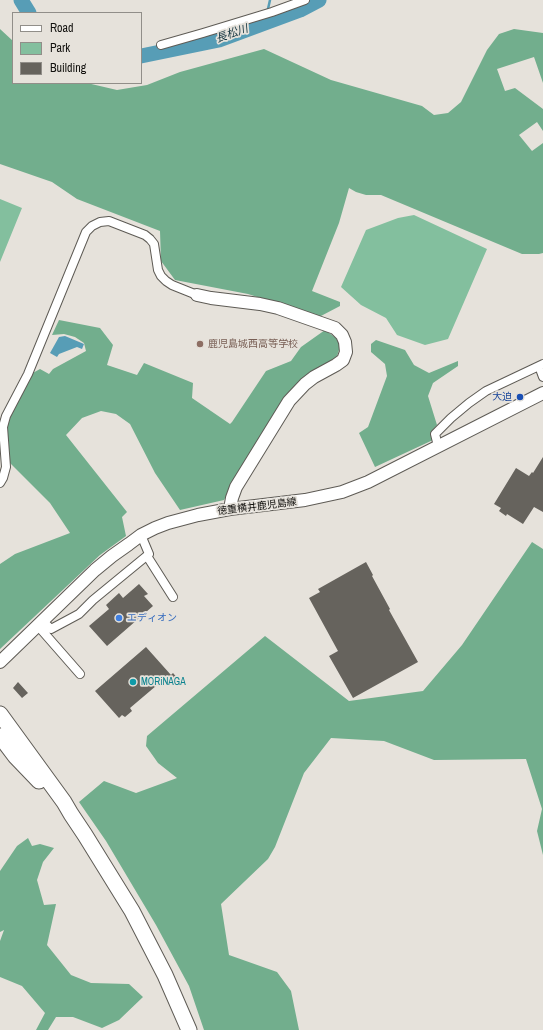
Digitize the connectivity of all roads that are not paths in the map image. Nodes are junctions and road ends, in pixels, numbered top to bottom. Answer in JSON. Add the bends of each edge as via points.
{"nodes":[{"id":1,"x":305,"y":0,"type":"edge"},
{"id":2,"x":161,"y":45,"type":"dead end"},
{"id":3,"x":198,"y":295,"type":"joint"},
{"id":4,"x":541,"y":365,"type":"edge"},
{"id":5,"x":543,"y":377,"type":"edge"},
{"id":6,"x":543,"y":393,"type":"edge"},
{"id":7,"x":438,"y":446,"type":"junction"},
{"id":8,"x":0,"y":483,"type":"edge"},
{"id":9,"x":230,"y":509,"type":"junction"},
{"id":10,"x":141,"y":536,"type":"junction"},
{"id":11,"x":147,"y":556,"type":"junction"},
{"id":12,"x":173,"y":597,"type":"dead end"},
{"id":13,"x":40,"y":623,"type":"junction"},
{"id":14,"x":0,"y":662,"type":"edge"},
{"id":15,"x":80,"y":674,"type":"dead end"},
{"id":16,"x":0,"y":714,"type":"edge"},
{"id":17,"x":0,"y":736,"type":"edge"},
{"id":18,"x":71,"y":814,"type":"junction"},
{"id":19,"x":189,"y":1030,"type":"edge"}],
"edges":[{"from":1,"to":2,"type":"street"},
{"from":3,"to":8,"type":"street","via":[[172,285],[161,276],[154,244],[145,235],[109,221],[92,226],[86,232],[28,374],[6,416],[3,427],[6,466]]},
{"from":3,"to":9,"type":"main road","via":[[278,308],[335,328],[345,342],[346,352],[343,360],[314,377],[289,401],[236,487]]},
{"from":4,"to":5,"type":"street"},
{"from":4,"to":7,"type":"street","via":[[486,391],[469,403],[435,434]]},
{"from":6,"to":7,"type":"main road","name":"徳重横井鹿児島線"},
{"from":7,"to":9,"type":"main road","name":"徳重横井鹿児島線","via":[[368,482],[342,492],[304,500]]},
{"from":9,"to":10,"type":"main road","name":"徳重横井鹿児島線","via":[[168,523]]},
{"from":10,"to":11,"type":"street","via":[[149,554]]},
{"from":10,"to":13,"type":"main road","name":"徳重横井鹿児島線","via":[[95,570]]},
{"from":11,"to":12,"type":"street"},
{"from":11,"to":13,"type":"street","via":[[79,614],[51,629]]},
{"from":13,"to":14,"type":"main road","name":"徳重横井鹿児島線"},
{"from":13,"to":15,"type":"street"},
{"from":16,"to":18,"type":"highway"},
{"from":17,"to":18,"type":"highway"},
{"from":18,"to":19,"type":"highway","via":[[132,911],[165,975]]}]}
